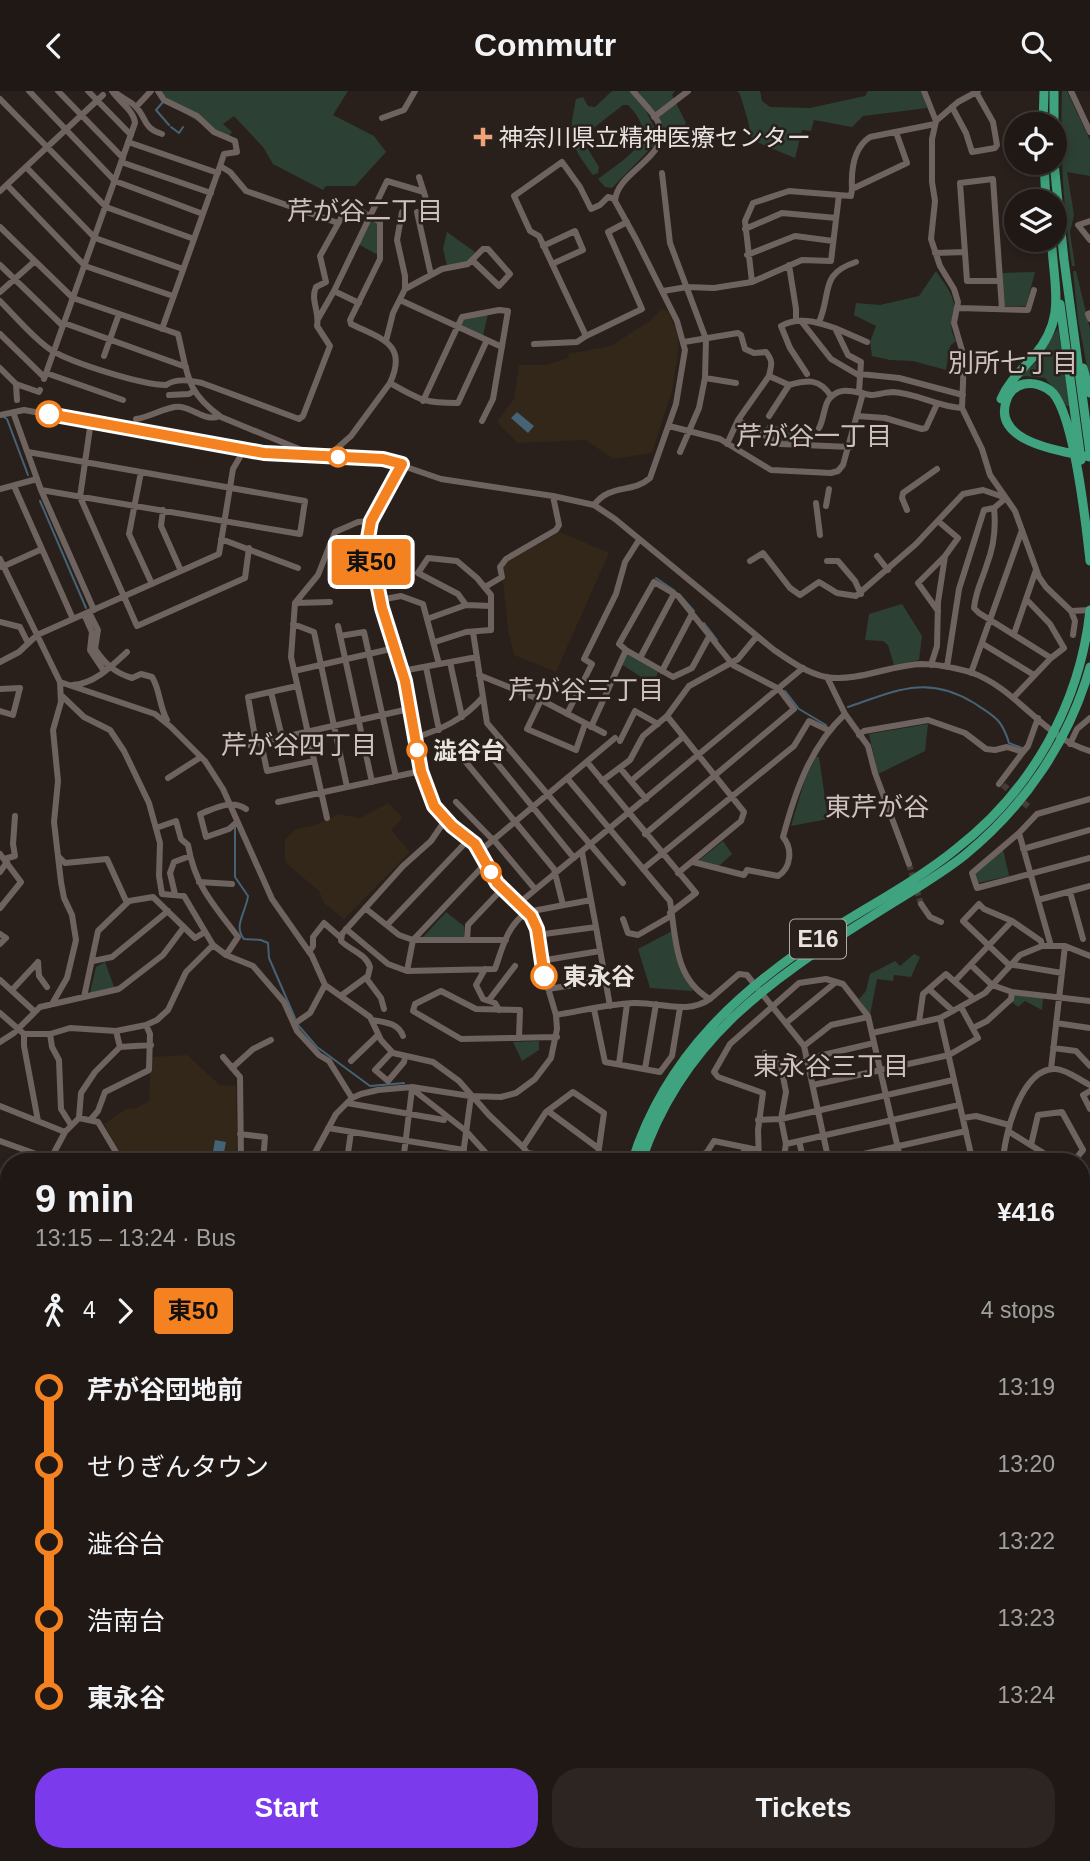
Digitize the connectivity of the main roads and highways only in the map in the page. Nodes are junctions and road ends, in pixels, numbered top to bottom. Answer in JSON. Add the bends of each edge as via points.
{"nodes":[{"id":1,"x":1044,"y":91,"type":"edge"},
{"id":2,"x":1055,"y":91,"type":"edge"},
{"id":3,"x":1043,"y":112,"type":"edge"},
{"id":4,"x":1054,"y":112,"type":"edge"},
{"id":5,"x":1055,"y":175,"type":"edge"},
{"id":6,"x":1051,"y":252,"type":"edge"},
{"id":7,"x":1052,"y":252,"type":"edge"},
{"id":8,"x":1064,"y":260,"type":"junction"},
{"id":9,"x":1090,"y":393,"type":"edge"},
{"id":10,"x":1080,"y":445,"type":"edge"},
{"id":11,"x":1090,"y":457,"type":"edge"},
{"id":12,"x":1080,"y":472,"type":"junction"},
{"id":13,"x":1090,"y":529,"type":"edge"},
{"id":14,"x":1090,"y":561,"type":"edge"},
{"id":15,"x":1088,"y":610,"type":"edge"},
{"id":16,"x":1090,"y":667,"type":"edge"},
{"id":17,"x":1067,"y":716,"type":"junction"},
{"id":18,"x":1047,"y":754,"type":"junction"},
{"id":19,"x":636,"y":1153,"type":"edge"},
{"id":20,"x":644,"y":1153,"type":"edge"}],
"edges":[{"from":1,"to":3,"type":"highway"},
{"from":2,"to":4,"type":"highway"},
{"from":5,"to":8,"type":"highway"},
{"from":6,"to":11,"type":"highway","via":[[1055,322],[1046,341],[1006,388],[1000,410],[1016,438],[1031,448]]},
{"from":7,"to":10,"type":"highway"},
{"from":8,"to":9,"type":"highway"},
{"from":8,"to":10,"type":"highway"},
{"from":10,"to":11,"type":"highway"},
{"from":10,"to":11,"type":"highway","via":[[1045,387],[1025,383],[1009,393],[1004,404],[1008,422],[1022,438]]},
{"from":10,"to":12,"type":"highway"},
{"from":12,"to":13,"type":"highway"},
{"from":12,"to":14,"type":"highway"},
{"from":15,"to":17,"type":"highway","number":"E16","via":[[1082,660]]},
{"from":16,"to":17,"type":"highway","number":"E16"},
{"from":17,"to":18,"type":"highway","number":"E16"},
{"from":18,"to":19,"type":"highway","number":"E16","via":[[957,849],[783,963],[728,1008],[668,1083]]},
{"from":18,"to":20,"type":"highway","number":"E16","via":[[1016,806],[964,856],[788,971],[734,1015],[675,1087]]}]}
